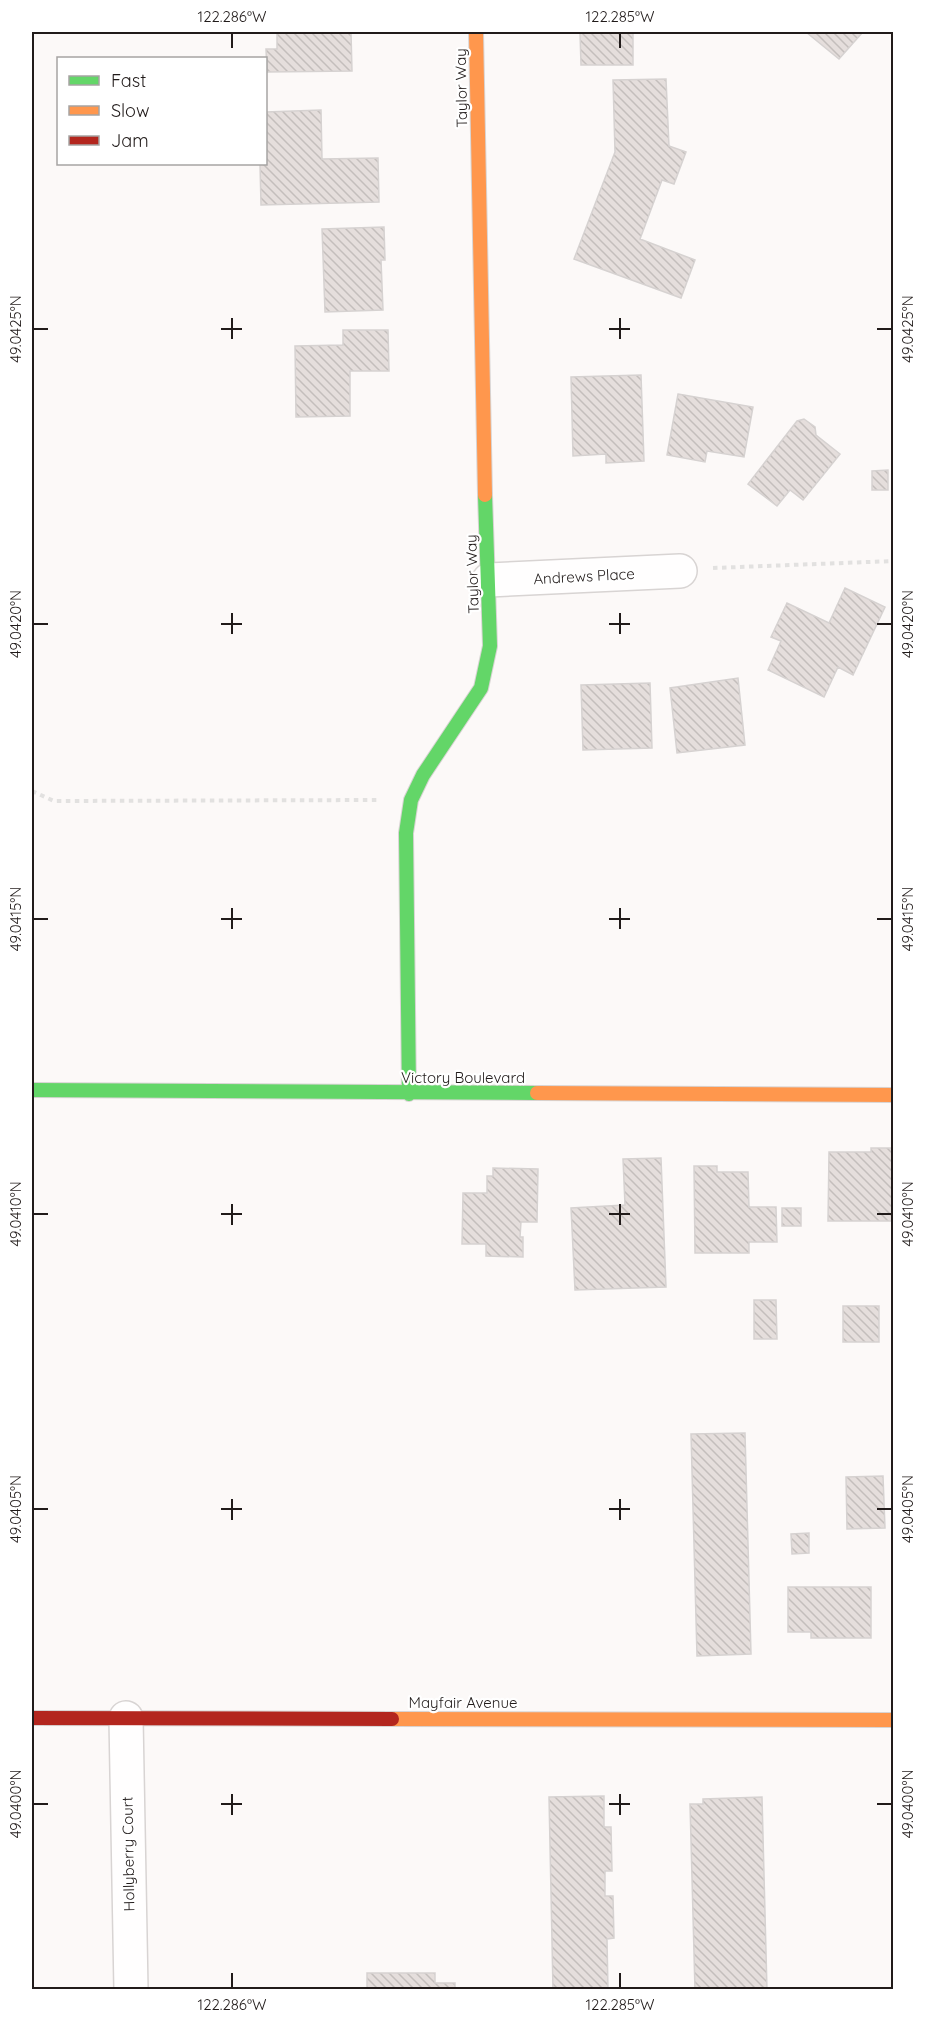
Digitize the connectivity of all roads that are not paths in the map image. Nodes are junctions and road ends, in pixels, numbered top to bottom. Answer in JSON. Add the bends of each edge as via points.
{"nodes":[{"id":1,"x":476,"y":32,"type":"edge"},
{"id":2,"x":680,"y":571,"type":"road end"},
{"id":3,"x":489,"y":580,"type":"junction"},
{"id":4,"x":32,"y":1090,"type":"edge"},
{"id":5,"x":409,"y":1094,"type":"junction"},
{"id":6,"x":894,"y":1095,"type":"edge"},
{"id":7,"x":32,"y":1718,"type":"edge"},
{"id":8,"x":126,"y":1718,"type":"junction"},
{"id":9,"x":894,"y":1720,"type":"edge"},
{"id":10,"x":131,"y":1989,"type":"edge"}],
"edges":[{"from":1,"to":3,"type":"street","name":"Taylor Way"},
{"from":2,"to":3,"type":"street","name":"Andrews Place"},
{"from":3,"to":5,"type":"street","name":"Taylor Way","via":[[490,646],[481,687],[411,800],[406,833]]},
{"from":4,"to":5,"type":"street","name":"Victory Boulevard"},
{"from":5,"to":6,"type":"street","name":"Victory Boulevard"},
{"from":7,"to":8,"type":"street","name":"Mayfair Avenue"},
{"from":8,"to":9,"type":"street","name":"Mayfair Avenue"},
{"from":8,"to":10,"type":"street","name":"Hollyberry Court"}]}
